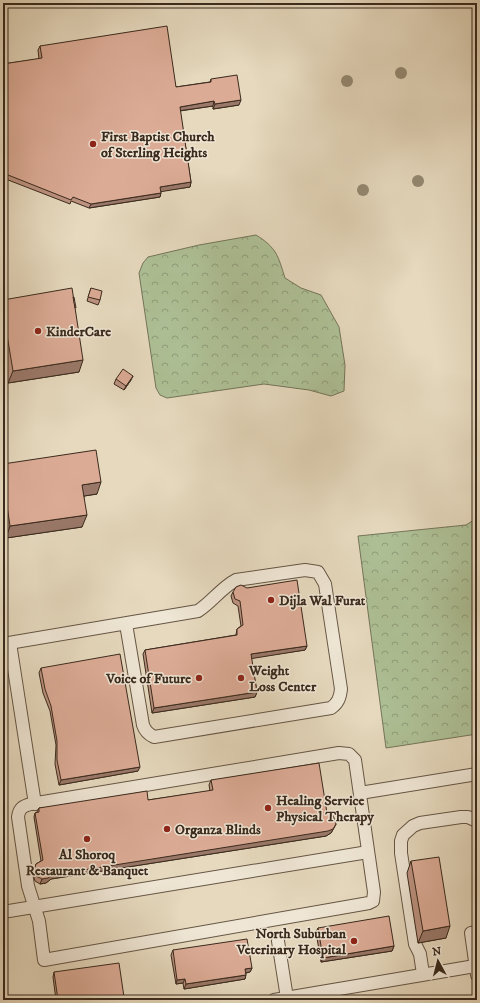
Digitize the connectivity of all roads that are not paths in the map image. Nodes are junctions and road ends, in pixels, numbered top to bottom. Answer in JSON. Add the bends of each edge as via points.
{"nodes":[{"id":1,"x":126,"y":624,"type":"junction"},
{"id":2,"x":7,"y":643,"type":"edge"},
{"id":3,"x":477,"y":774,"type":"edge"},
{"id":4,"x":360,"y":793,"type":"junction"},
{"id":5,"x":35,"y":804,"type":"junction"},
{"id":6,"x":477,"y":821,"type":"edge"},
{"id":7,"x":368,"y":852,"type":"junction"},
{"id":8,"x":34,"y":907,"type":"junction"},
{"id":9,"x":3,"y":912,"type":"edge"},
{"id":10,"x":477,"y":932,"type":"edge"},
{"id":11,"x":278,"y":941,"type":"dead end"},
{"id":12,"x":476,"y":970,"type":"edge"},
{"id":13,"x":423,"y":974,"type":"junction"},
{"id":14,"x":287,"y":998,"type":"junction"},
{"id":15,"x":274,"y":1000,"type":"edge"}],
"edges":[{"from":1,"to":1,"type":"lane","via":[[198,611],[236,580],[305,570],[318,572],[325,584],[341,689],[340,697],[337,704],[331,708],[154,737],[148,735],[143,725]]},
{"from":1,"to":2,"type":"lane"},
{"from":2,"to":5,"type":"lane"},
{"from":3,"to":4,"type":"lane"},
{"from":4,"to":5,"type":"lane","via":[[355,760],[344,753]]},
{"from":4,"to":7,"type":"lane"},
{"from":5,"to":8,"type":"lane","via":[[21,807],[18,812],[28,886]]},
{"from":6,"to":13,"type":"lane","via":[[461,817],[420,823],[406,831],[401,841],[416,944]]},
{"from":7,"to":8,"type":"lane"},
{"from":7,"to":8,"type":"lane","via":[[374,897],[373,901],[364,905],[44,960],[39,921]]},
{"from":8,"to":9,"type":"lane"},
{"from":10,"to":12,"type":"lane","via":[[470,933]]},
{"from":11,"to":14,"type":"lane"},
{"from":12,"to":13,"type":"lane"},
{"from":13,"to":14,"type":"lane"},
{"from":14,"to":15,"type":"lane"}]}
